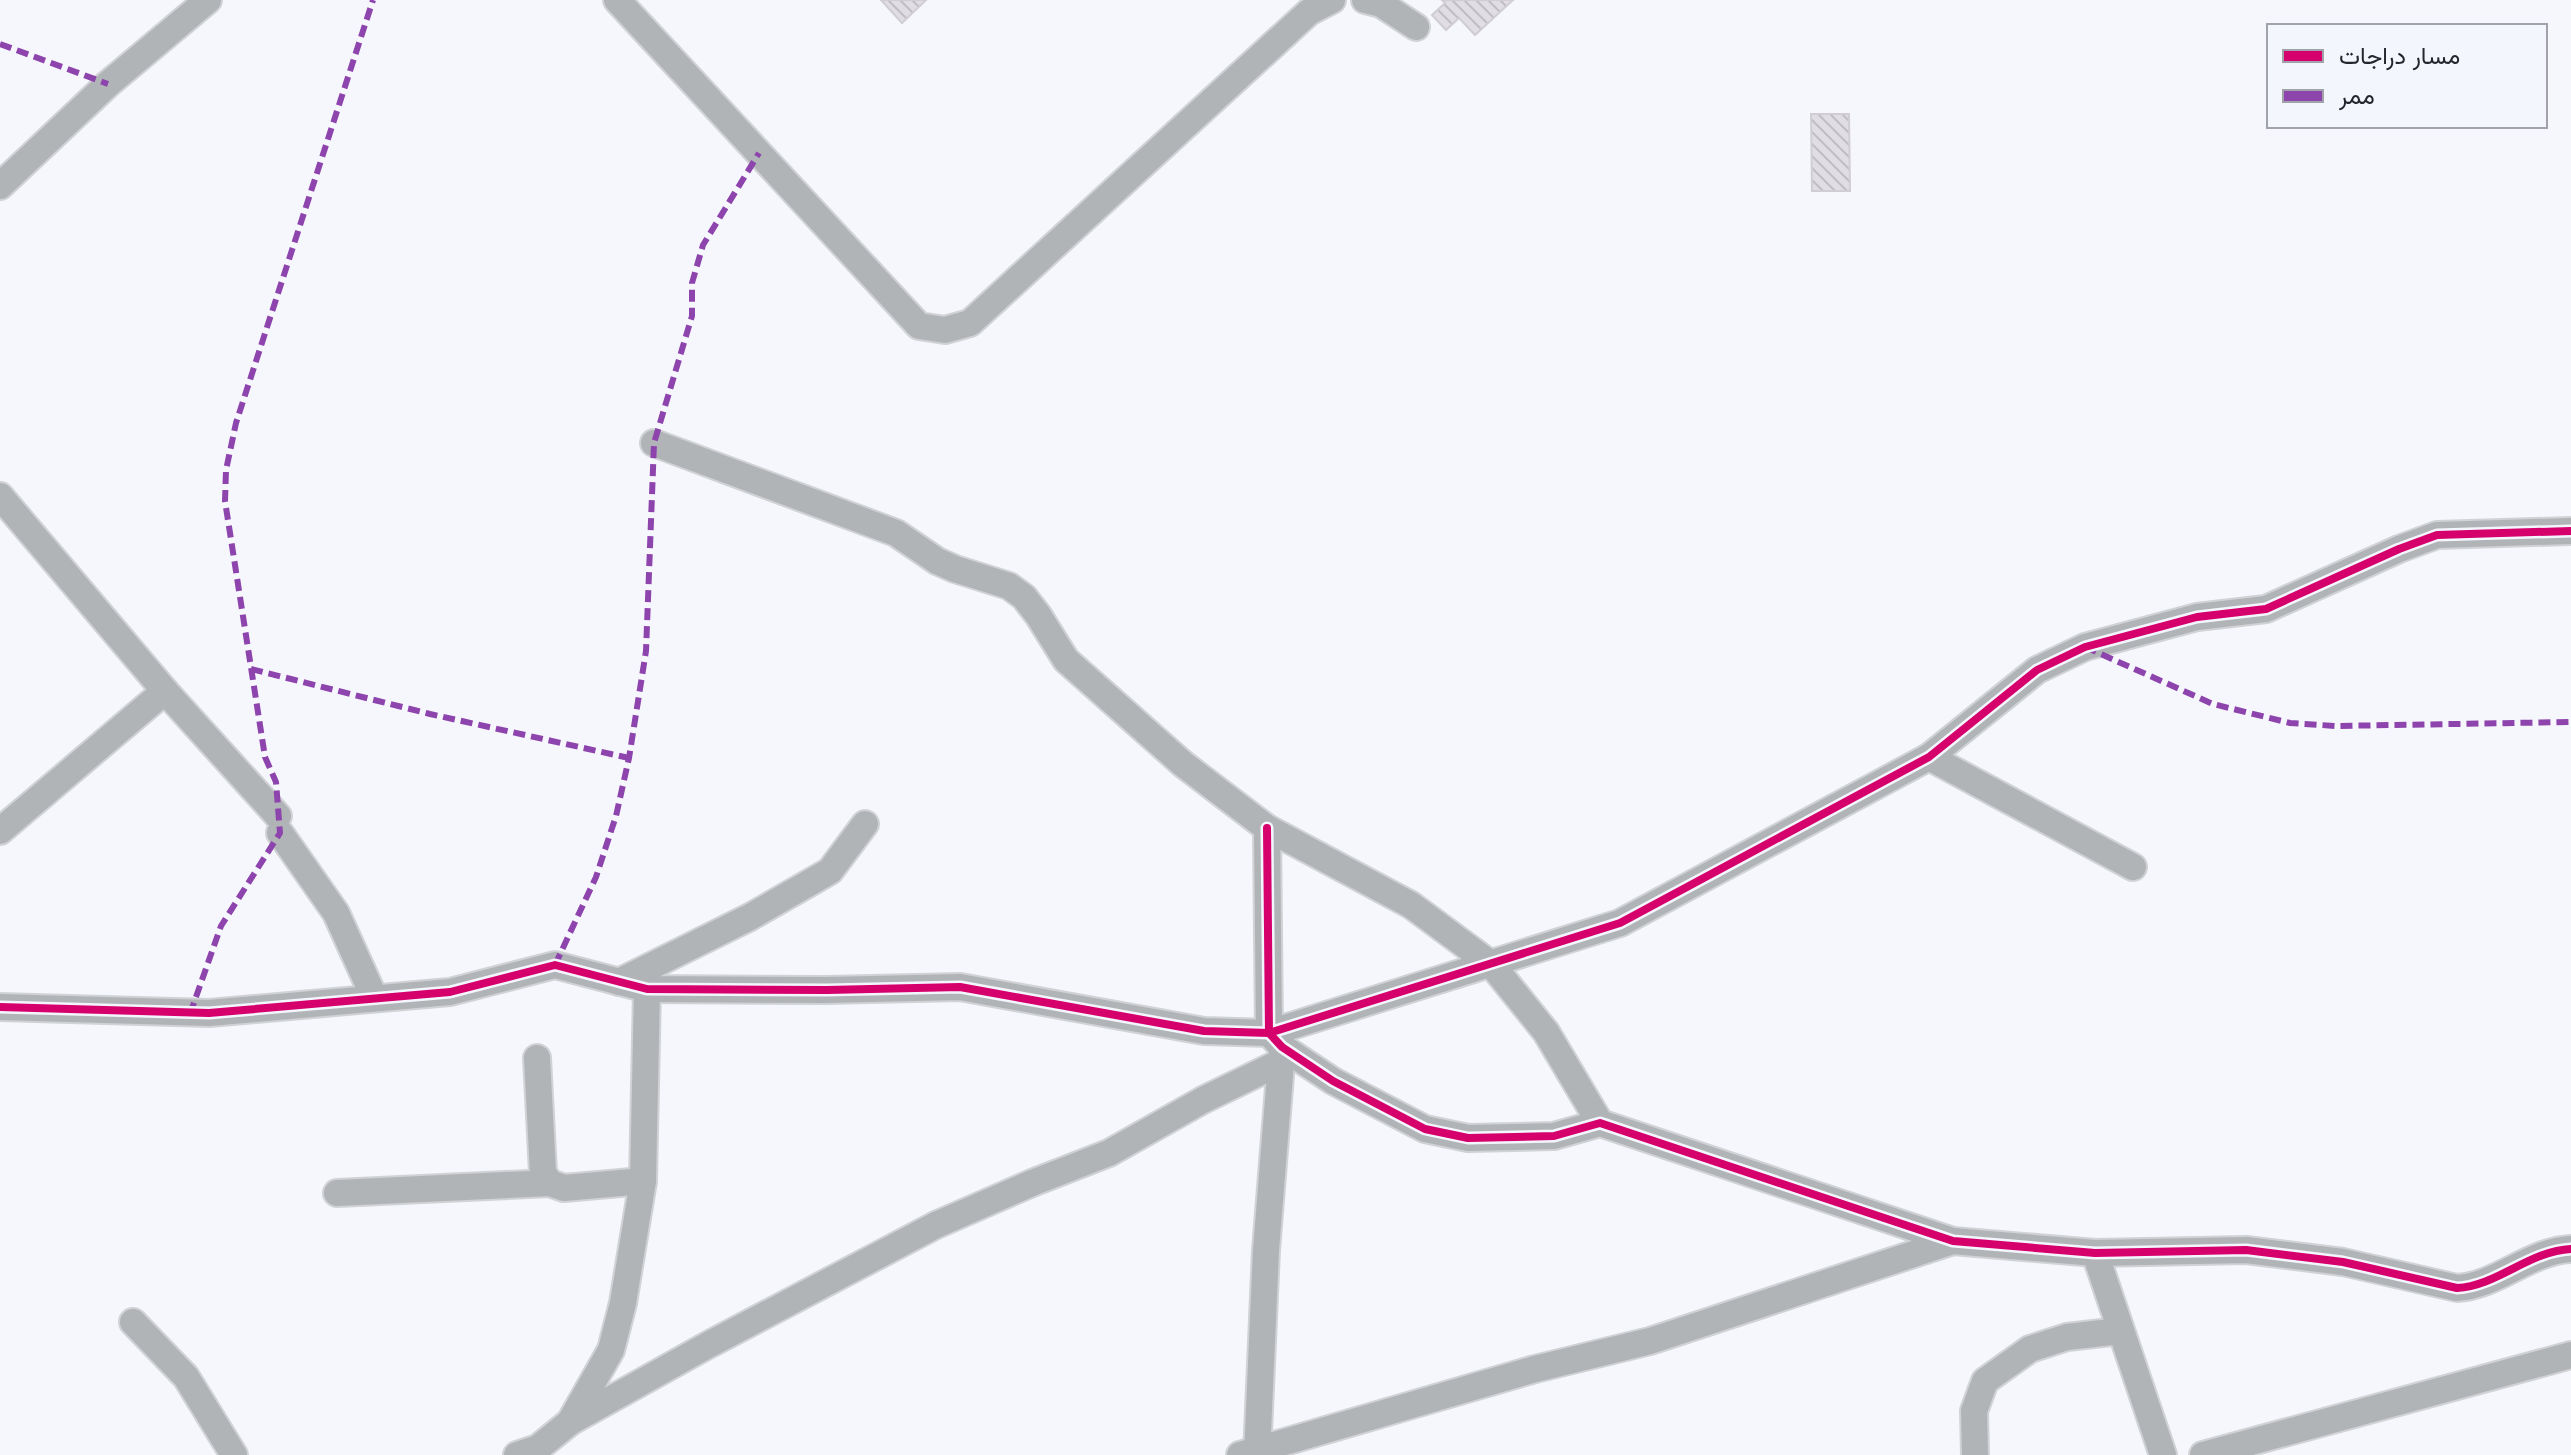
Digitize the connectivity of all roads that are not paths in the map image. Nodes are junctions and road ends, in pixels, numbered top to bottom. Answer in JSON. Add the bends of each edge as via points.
{"nodes":[{"id":1,"x":208,"y":0,"type":"edge"},
{"id":2,"x":617,"y":0,"type":"edge"},
{"id":3,"x":1332,"y":0,"type":"edge"},
{"id":4,"x":1365,"y":0,"type":"edge"},
{"id":5,"x":1416,"y":27,"type":"dead end"},
{"id":6,"x":0,"y":186,"type":"edge"},
{"id":7,"x":654,"y":443,"type":"dead end"},
{"id":8,"x":0,"y":496,"type":"edge"},
{"id":9,"x":2571,"y":531,"type":"edge"},
{"id":10,"x":165,"y":691,"type":"junction"},
{"id":11,"x":1929,"y":757,"type":"junction"},
{"id":12,"x":865,"y":824,"type":"dead end"},
{"id":13,"x":1267,"y":828,"type":"junction"},
{"id":14,"x":0,"y":831,"type":"edge"},
{"id":15,"x":2133,"y":867,"type":"dead end"},
{"id":16,"x":1492,"y":965,"type":"junction"},
{"id":17,"x":619,"y":982,"type":"junction"},
{"id":18,"x":647,"y":989,"type":"junction"},
{"id":19,"x":374,"y":997,"type":"junction"},
{"id":20,"x":0,"y":1007,"type":"edge"},
{"id":21,"x":1277,"y":1047,"type":"junction"},
{"id":22,"x":537,"y":1058,"type":"dead end"},
{"id":23,"x":1600,"y":1123,"type":"junction"},
{"id":24,"x":643,"y":1181,"type":"junction"},
{"id":25,"x":550,"y":1183,"type":"junction"},
{"id":26,"x":337,"y":1193,"type":"dead end"},
{"id":27,"x":1953,"y":1241,"type":"junction"},
{"id":28,"x":2571,"y":1249,"type":"edge"},
{"id":29,"x":2095,"y":1253,"type":"junction"},
{"id":30,"x":133,"y":1322,"type":"dead end"},
{"id":31,"x":2120,"y":1331,"type":"junction"},
{"id":32,"x":2571,"y":1355,"type":"edge"},
{"id":33,"x":570,"y":1422,"type":"junction"},
{"id":34,"x":531,"y":1453,"type":"edge"},
{"id":35,"x":1251,"y":1453,"type":"edge"},
{"id":36,"x":234,"y":1455,"type":"edge"},
{"id":37,"x":1975,"y":1455,"type":"edge"},
{"id":38,"x":2163,"y":1455,"type":"edge"},
{"id":39,"x":2203,"y":1455,"type":"edge"}],
"edges":[{"from":1,"to":6,"type":"street","via":[[108,84]]},
{"from":2,"to":3,"type":"street","via":[[919,326],[945,330],[970,323],[1309,12]]},
{"from":4,"to":5,"type":"street"},
{"from":7,"to":13,"type":"street","via":[[896,533],[937,561],[1009,586],[1038,615],[1066,660],[1183,764]]},
{"from":8,"to":10,"type":"street"},
{"from":9,"to":11,"type":"street","via":[[2437,535],[2266,609],[2197,617],[2085,647],[2037,670]]},
{"from":10,"to":14,"type":"street"},
{"from":10,"to":19,"type":"street","via":[[279,825],[336,913]]},
{"from":11,"to":15,"type":"street"},
{"from":11,"to":16,"type":"street","via":[[1620,923]]},
{"from":12,"to":17,"type":"street","via":[[830,871]]},
{"from":13,"to":16,"type":"street","via":[[1411,905]]},
{"from":13,"to":21,"type":"street"},
{"from":16,"to":21,"type":"street"},
{"from":16,"to":23,"type":"street","via":[[1546,1032]]},
{"from":17,"to":18,"type":"street"},
{"from":17,"to":19,"type":"street","via":[[555,965],[450,992]]},
{"from":18,"to":21,"type":"street","via":[[960,987]]},
{"from":18,"to":24,"type":"street"},
{"from":19,"to":20,"type":"street","via":[[190,1014]]},
{"from":21,"to":23,"type":"street","via":[[1425,1129],[1468,1138],[1554,1136]]},
{"from":21,"to":33,"type":"street","via":[[1203,1100],[1109,1153],[936,1225]]},
{"from":21,"to":35,"type":"street"},
{"from":22,"to":25,"type":"street","via":[[543,1173]]},
{"from":23,"to":27,"type":"street"},
{"from":24,"to":25,"type":"street","via":[[564,1188]]},
{"from":24,"to":33,"type":"street","via":[[611,1350]]},
{"from":25,"to":26,"type":"street"},
{"from":27,"to":29,"type":"street"},
{"from":27,"to":35,"type":"street","via":[[1650,1341],[1535,1369]]},
{"from":28,"to":29,"type":"street","via":[[2525,1262],[2473,1287],[2457,1288],[2343,1262],[2246,1250]]},
{"from":29,"to":31,"type":"street"},
{"from":30,"to":36,"type":"street","via":[[186,1377]]},
{"from":31,"to":37,"type":"street","via":[[2067,1337],[2030,1349],[1985,1381],[1974,1411]]},
{"from":31,"to":38,"type":"street"},
{"from":32,"to":39,"type":"street"},
{"from":33,"to":34,"type":"street"}]}
